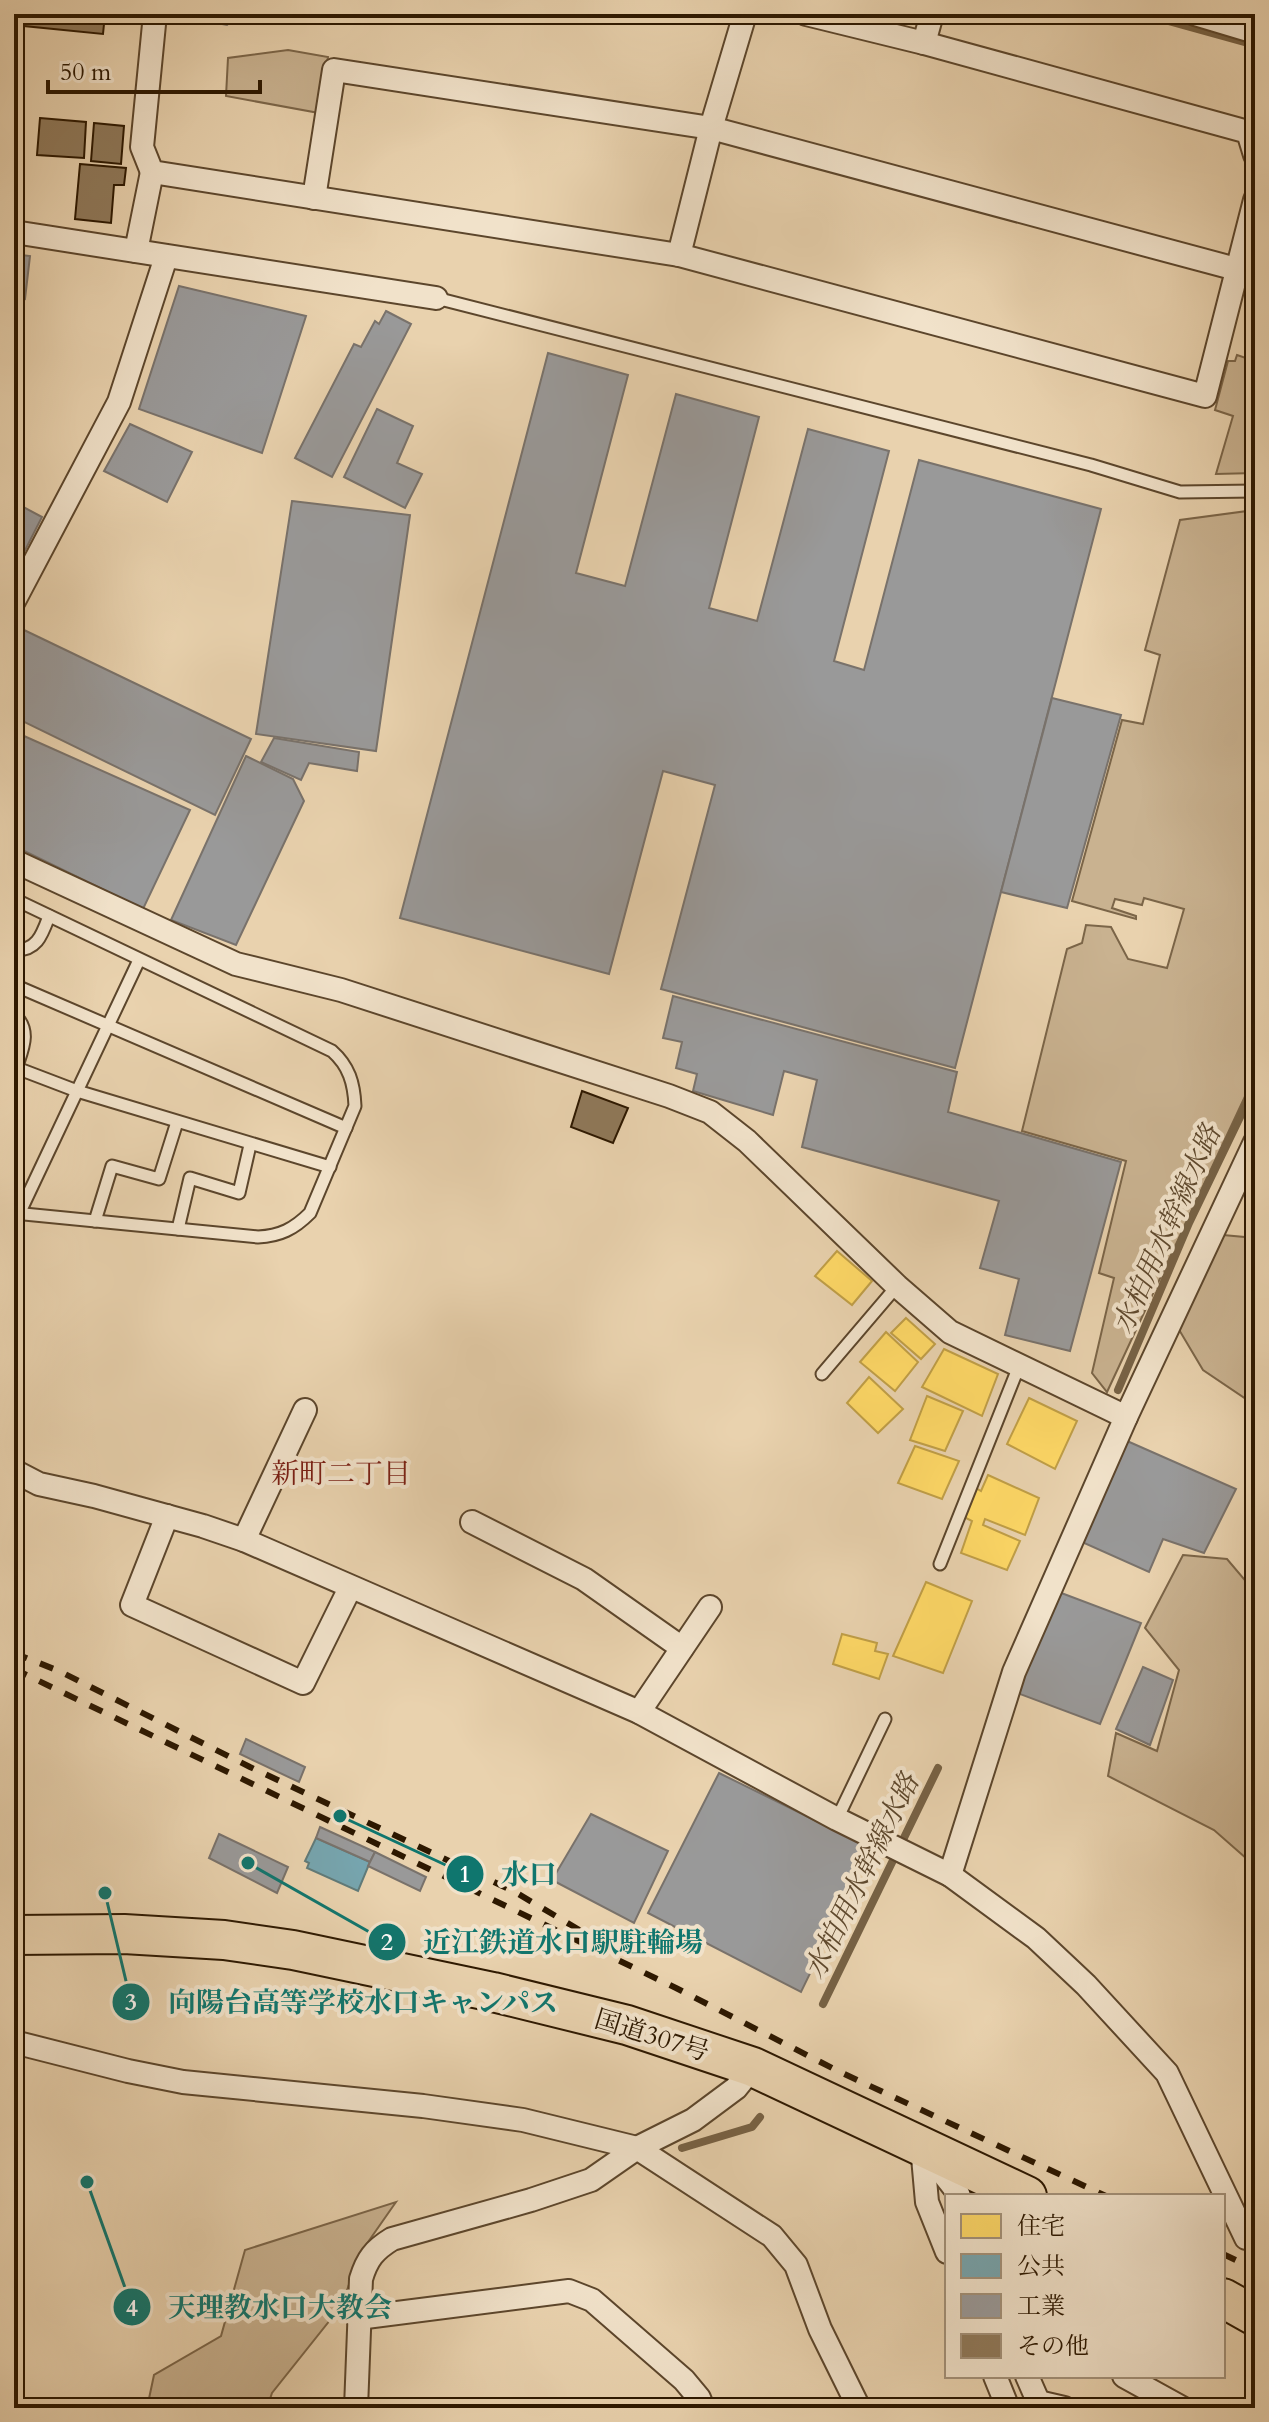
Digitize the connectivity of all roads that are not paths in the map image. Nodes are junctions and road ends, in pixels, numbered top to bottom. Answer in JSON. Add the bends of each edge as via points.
{"nodes":[{"id":1,"x":155,"y":14,"type":"edge"},
{"id":2,"x":745,"y":14,"type":"edge"},
{"id":3,"x":806,"y":14,"type":"edge"},
{"id":4,"x":932,"y":14,"type":"edge"},
{"id":5,"x":1195,"y":14,"type":"edge"},
{"id":6,"x":1255,"y":32,"type":"edge"},
{"id":7,"x":924,"y":43,"type":"junction"},
{"id":8,"x":711,"y":128,"type":"junction"},
{"id":9,"x":1255,"y":155,"type":"edge"},
{"id":10,"x":152,"y":172,"type":"junction"},
{"id":11,"x":314,"y":198,"type":"junction"},
{"id":12,"x":1255,"y":200,"type":"edge"},
{"id":13,"x":14,"y":232,"type":"edge"},
{"id":14,"x":136,"y":251,"type":"junction"},
{"id":15,"x":679,"y":255,"type":"junction"},
{"id":16,"x":166,"y":257,"type":"junction"},
{"id":17,"x":1236,"y":269,"type":"junction"},
{"id":18,"x":436,"y":298,"type":"joint"},
{"id":19,"x":1255,"y":491,"type":"edge"},
{"id":20,"x":14,"y":601,"type":"edge"},
{"id":21,"x":14,"y":861,"type":"edge"},
{"id":22,"x":14,"y":899,"type":"edge"},
{"id":23,"x":49,"y":916,"type":"junction"},
{"id":24,"x":14,"y":950,"type":"edge"},
{"id":25,"x":139,"y":960,"type":"junction"},
{"id":26,"x":14,"y":985,"type":"edge"},
{"id":27,"x":14,"y":1014,"type":"edge"},
{"id":28,"x":107,"y":1025,"type":"junction"},
{"id":29,"x":15,"y":1070,"type":"edge"},
{"id":30,"x":77,"y":1091,"type":"junction"},
{"id":31,"x":177,"y":1122,"type":"junction"},
{"id":32,"x":346,"y":1128,"type":"junction"},
{"id":33,"x":1255,"y":1142,"type":"edge"},
{"id":34,"x":250,"y":1145,"type":"junction"},
{"id":35,"x":330,"y":1167,"type":"junction"},
{"id":36,"x":16,"y":1214,"type":"edge"},
{"id":37,"x":95,"y":1221,"type":"junction"},
{"id":38,"x":178,"y":1229,"type":"junction"},
{"id":39,"x":897,"y":1286,"type":"junction"},
{"id":40,"x":1019,"y":1366,"type":"junction"},
{"id":41,"x":822,"y":1374,"type":"dead end"},
{"id":42,"x":305,"y":1410,"type":"dead end"},
{"id":43,"x":1126,"y":1417,"type":"junction"},
{"id":44,"x":14,"y":1471,"type":"edge"},
{"id":45,"x":39,"y":1484,"type":"junction"},
{"id":46,"x":14,"y":1487,"type":"edge"},
{"id":47,"x":167,"y":1516,"type":"junction"},
{"id":48,"x":472,"y":1522,"type":"dead end"},
{"id":49,"x":244,"y":1540,"type":"junction"},
{"id":50,"x":940,"y":1564,"type":"dead end"},
{"id":51,"x":350,"y":1588,"type":"junction"},
{"id":52,"x":710,"y":1607,"type":"dead end"},
{"id":53,"x":682,"y":1648,"type":"junction"},
{"id":54,"x":639,"y":1712,"type":"junction"},
{"id":55,"x":885,"y":1719,"type":"dead end"},
{"id":56,"x":837,"y":1819,"type":"junction"},
{"id":57,"x":950,"y":1875,"type":"junction"},
{"id":58,"x":14,"y":1935,"type":"edge"},
{"id":59,"x":14,"y":2042,"type":"edge"},
{"id":60,"x":753,"y":2067,"type":"junction"},
{"id":61,"x":922,"y":2146,"type":"junction"},
{"id":62,"x":637,"y":2148,"type":"junction"},
{"id":63,"x":958,"y":2194,"type":"edge"},
{"id":64,"x":1023,"y":2194,"type":"edge"},
{"id":65,"x":1225,"y":2194,"type":"edge"},
{"id":66,"x":1225,"y":2194,"type":"edge"},
{"id":67,"x":1246,"y":2238,"type":"dead end"},
{"id":68,"x":945,"y":2247,"type":"edge"},
{"id":69,"x":1225,"y":2299,"type":"edge"},
{"id":70,"x":1255,"y":2316,"type":"edge"},
{"id":71,"x":358,"y":2318,"type":"junction"},
{"id":72,"x":996,"y":2378,"type":"edge"},
{"id":73,"x":1028,"y":2378,"type":"edge"},
{"id":74,"x":1128,"y":2378,"type":"edge"},
{"id":75,"x":1040,"y":2405,"type":"edge"},
{"id":76,"x":356,"y":2408,"type":"edge"},
{"id":77,"x":703,"y":2408,"type":"edge"},
{"id":78,"x":859,"y":2408,"type":"edge"},
{"id":79,"x":1008,"y":2408,"type":"edge"},
{"id":80,"x":1064,"y":2408,"type":"edge"},
{"id":81,"x":1182,"y":2408,"type":"edge"}],
"edges":[{"from":1,"to":10,"type":"street","via":[[142,147]]},
{"from":2,"to":8,"type":"street"},
{"from":3,"to":7,"type":"street"},
{"from":4,"to":7,"type":"street"},
{"from":5,"to":6,"type":"street"},
{"from":7,"to":9,"type":"street","via":[[1248,132]]},
{"from":8,"to":11,"type":"street","via":[[334,70]]},
{"from":8,"to":15,"type":"street"},
{"from":8,"to":17,"type":"street"},
{"from":10,"to":11,"type":"street"},
{"from":10,"to":14,"type":"street"},
{"from":11,"to":15,"type":"street"},
{"from":12,"to":17,"type":"street"},
{"from":13,"to":14,"type":"street"},
{"from":14,"to":16,"type":"street"},
{"from":15,"to":17,"type":"street","via":[[1205,396]]},
{"from":16,"to":18,"type":"street"},
{"from":16,"to":20,"type":"street","via":[[119,402]]},
{"from":18,"to":19,"type":"lane","via":[[1180,492]]},
{"from":21,"to":39,"type":"street","via":[[236,964],[341,990],[710,1112]]},
{"from":22,"to":23,"type":"lane"},
{"from":23,"to":24,"type":"lane","via":[[37,943]]},
{"from":23,"to":25,"type":"lane"},
{"from":25,"to":28,"type":"lane"},
{"from":25,"to":32,"type":"lane","via":[[332,1051],[344,1061],[354,1090],[355,1106]]},
{"from":26,"to":28,"type":"lane"},
{"from":27,"to":29,"type":"lane","via":[[26,1033]]},
{"from":28,"to":30,"type":"lane"},
{"from":28,"to":32,"type":"lane"},
{"from":29,"to":30,"type":"lane"},
{"from":30,"to":31,"type":"lane"},
{"from":30,"to":36,"type":"lane"},
{"from":31,"to":34,"type":"lane"},
{"from":31,"to":37,"type":"lane","via":[[159,1179],[112,1166]]},
{"from":32,"to":35,"type":"lane"},
{"from":33,"to":43,"type":"street"},
{"from":34,"to":35,"type":"lane"},
{"from":34,"to":38,"type":"lane","via":[[239,1193],[190,1178]]},
{"from":35,"to":38,"type":"lane","via":[[310,1213],[288,1231],[258,1237]]},
{"from":36,"to":37,"type":"lane"},
{"from":37,"to":38,"type":"lane"},
{"from":39,"to":40,"type":"street","via":[[950,1332]]},
{"from":39,"to":41,"type":"lane"},
{"from":40,"to":43,"type":"street"},
{"from":40,"to":50,"type":"lane"},
{"from":42,"to":49,"type":"street"},
{"from":43,"to":57,"type":"street","via":[[1014,1672]]},
{"from":44,"to":45,"type":"street"},
{"from":45,"to":46,"type":"street"},
{"from":45,"to":47,"type":"street"},
{"from":47,"to":49,"type":"street"},
{"from":47,"to":51,"type":"street","via":[[132,1605],[303,1683]]},
{"from":48,"to":53,"type":"street","via":[[584,1579]]},
{"from":49,"to":51,"type":"street"},
{"from":51,"to":54,"type":"street"},
{"from":52,"to":53,"type":"street"},
{"from":53,"to":54,"type":"street"},
{"from":54,"to":56,"type":"street"},
{"from":55,"to":56,"type":"lane"},
{"from":56,"to":57,"type":"street"},
{"from":57,"to":65,"type":"street","via":[[1036,1938],[1167,2073]]},
{"from":58,"to":60,"type":"highway","name":"国道307号","via":[[124,1934],[293,1950],[627,2025]]},
{"from":59,"to":62,"type":"street","via":[[183,2082],[523,2120]]},
{"from":60,"to":61,"type":"highway","name":"国道307号"},
{"from":60,"to":62,"type":"street","via":[[736,2088],[693,2120]]},
{"from":61,"to":63,"type":"street"},
{"from":61,"to":64,"type":"highway","name":"国道307号"},
{"from":61,"to":68,"type":"street","via":[[927,2202]]},
{"from":62,"to":71,"type":"street","via":[[591,2180],[392,2239],[366,2262]]},
{"from":62,"to":78,"type":"street","via":[[772,2236],[796,2265]]},
{"from":66,"to":67,"type":"street"},
{"from":69,"to":70,"type":"highway"},
{"from":71,"to":76,"type":"street"},
{"from":71,"to":77,"type":"street","via":[[569,2291],[592,2300],[684,2380]]},
{"from":72,"to":79,"type":"street"},
{"from":73,"to":75,"type":"street"},
{"from":74,"to":81,"type":"street"},
{"from":75,"to":80,"type":"street"}]}
